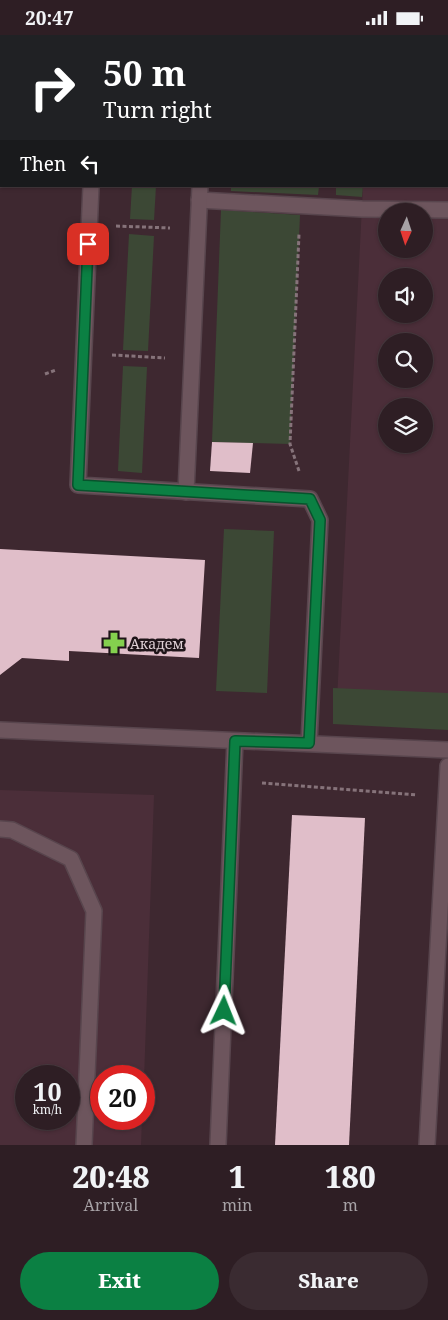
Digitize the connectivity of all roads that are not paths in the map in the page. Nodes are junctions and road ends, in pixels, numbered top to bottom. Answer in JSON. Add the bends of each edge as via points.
{"nodes":[{"id":1,"x":91,"y":187,"type":"edge"},
{"id":2,"x":200,"y":193,"type":"edge"},
{"id":3,"x":448,"y":210,"type":"edge"},
{"id":4,"x":186,"y":492,"type":"junction"},
{"id":5,"x":0,"y":730,"type":"edge"},
{"id":6,"x":235,"y":741,"type":"junction"},
{"id":7,"x":309,"y":743,"type":"junction"},
{"id":8,"x":448,"y":750,"type":"edge"},
{"id":9,"x":448,"y":766,"type":"edge"},
{"id":10,"x":0,"y":829,"type":"edge"},
{"id":11,"x":444,"y":897,"type":"edge"},
{"id":12,"x":84,"y":1145,"type":"edge"},
{"id":13,"x":218,"y":1145,"type":"edge"},
{"id":14,"x":427,"y":1145,"type":"edge"}],
"edges":[{"from":1,"to":4,"type":"lane","via":[[78,485]]},
{"from":2,"to":3,"type":"lane","via":[[362,209]]},
{"from":2,"to":4,"type":"lane"},
{"from":4,"to":7,"type":"lane","via":[[310,499],[320,520]]},
{"from":5,"to":6,"type":"lane"},
{"from":6,"to":7,"type":"lane"},
{"from":6,"to":13,"type":"lane"},
{"from":7,"to":8,"type":"lane"},
{"from":9,"to":11,"type":"lane"},
{"from":10,"to":12,"type":"lane","via":[[12,830],[71,859],[94,911]]},
{"from":11,"to":14,"type":"lane"}]}
